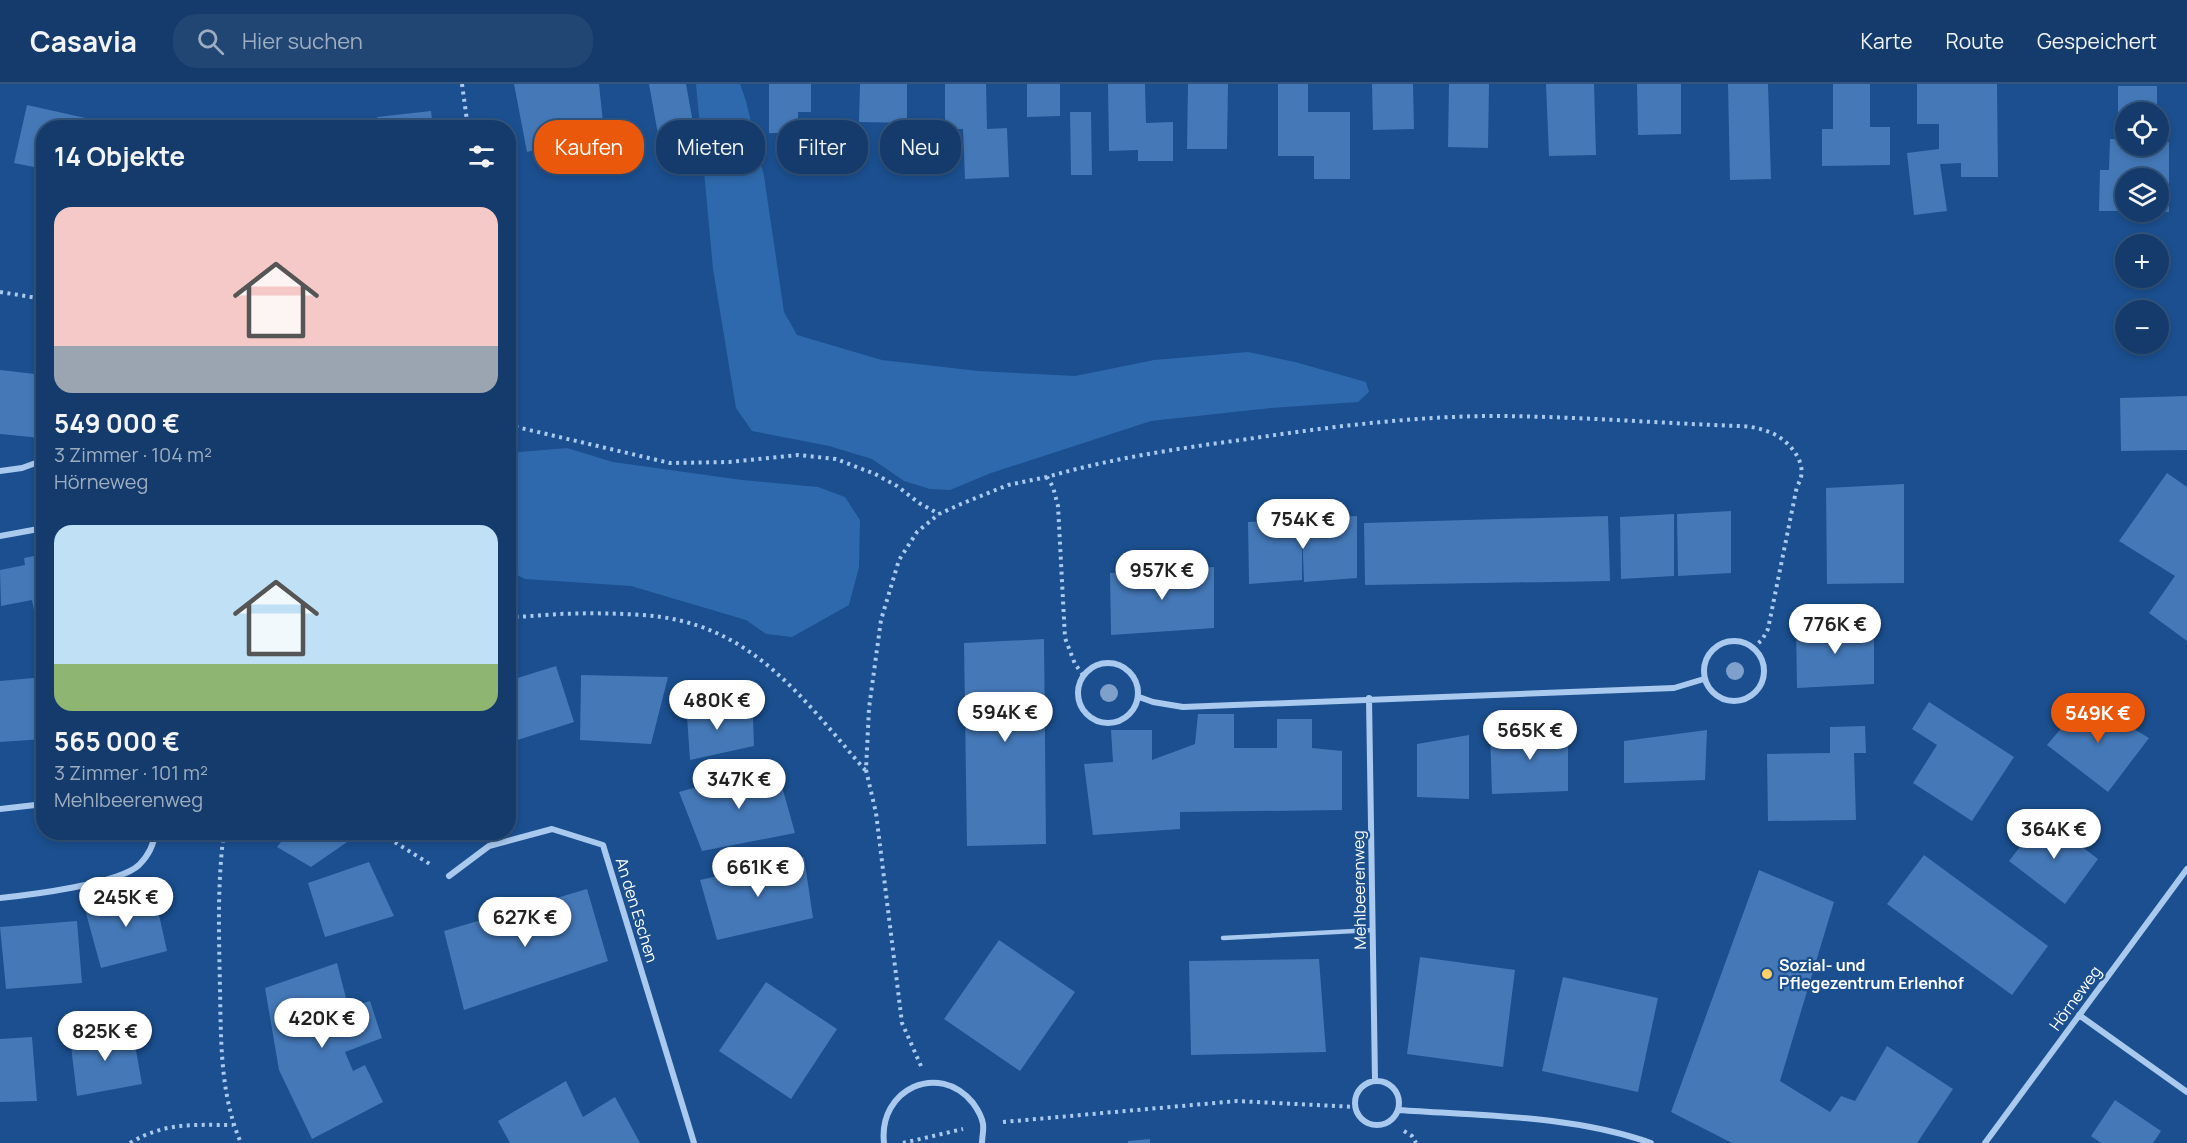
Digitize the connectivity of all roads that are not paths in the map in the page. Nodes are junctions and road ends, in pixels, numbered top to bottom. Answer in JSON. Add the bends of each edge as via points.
{"nodes":[{"id":1,"x":36,"y":463,"type":"edge"},
{"id":2,"x":0,"y":471,"type":"edge"},
{"id":3,"x":36,"y":529,"type":"edge"},
{"id":4,"x":0,"y":536,"type":"edge"},
{"id":5,"x":1704,"y":679,"type":"junction"},
{"id":6,"x":1139,"y":697,"type":"junction"},
{"id":7,"x":1369,"y":698,"type":"junction"},
{"id":8,"x":36,"y":805,"type":"edge"},
{"id":9,"x":0,"y":809,"type":"edge"},
{"id":10,"x":516,"y":839,"type":"edge"},
{"id":11,"x":154,"y":840,"type":"edge"},
{"id":12,"x":511,"y":840,"type":"edge"},
{"id":13,"x":2187,"y":869,"type":"edge"},
{"id":14,"x":449,"y":876,"type":"road end"},
{"id":15,"x":0,"y":898,"type":"edge"},
{"id":16,"x":1373,"y":930,"type":"junction"},
{"id":17,"x":1223,"y":938,"type":"dead end"},
{"id":18,"x":2079,"y":1015,"type":"junction"},
{"id":19,"x":1376,"y":1080,"type":"junction"},
{"id":20,"x":2187,"y":1092,"type":"edge"},
{"id":21,"x":1399,"y":1110,"type":"junction"},
{"id":22,"x":694,"y":1143,"type":"edge"},
{"id":23,"x":884,"y":1143,"type":"edge"},
{"id":24,"x":982,"y":1143,"type":"edge"},
{"id":25,"x":1651,"y":1143,"type":"edge"},
{"id":26,"x":1985,"y":1143,"type":"edge"}],
"edges":[{"from":1,"to":2,"type":"street"},
{"from":3,"to":4,"type":"street"},
{"from":5,"to":5,"type":"street","via":[[1705,660],[1716,645],[1734,640],[1745,642],[1761,655],[1764,676],[1760,686],[1744,700],[1723,700],[1708,688]]},
{"from":5,"to":7,"type":"street","via":[[1674,688]]},
{"from":6,"to":6,"type":"street","via":[[1136,708],[1120,722],[1099,722],[1083,711],[1079,684],[1083,675],[1098,664],[1118,664],[1135,677]]},
{"from":6,"to":7,"type":"street","via":[[1183,707]]},
{"from":7,"to":16,"type":"street","name":"Mehlbeerenweg"},
{"from":8,"to":9,"type":"street"},
{"from":10,"to":22,"type":"street","name":"An den Eschen","via":[[552,829],[603,845]]},
{"from":11,"to":15,"type":"street","via":[[139,865],[130,871],[61,889]]},
{"from":12,"to":14,"type":"street","name":"An den Eschen","via":[[489,846]]},
{"from":13,"to":18,"type":"street","name":"Hörneweg"},
{"from":16,"to":17,"type":"lane"},
{"from":16,"to":19,"type":"street","name":"Mehlbeerenweg"},
{"from":18,"to":20,"type":"street"},
{"from":18,"to":26,"type":"street","name":"Hörneweg"},
{"from":19,"to":21,"type":"street","via":[[1396,1091]]},
{"from":19,"to":21,"type":"street","via":[[1356,1094],[1358,1115],[1376,1126],[1391,1121]]},
{"from":21,"to":25,"type":"street","via":[[1560,1122]]},
{"from":23,"to":24,"type":"street","via":[[883,1130],[894,1100],[907,1090],[928,1083],[950,1085],[966,1095],[979,1111]]}]}
